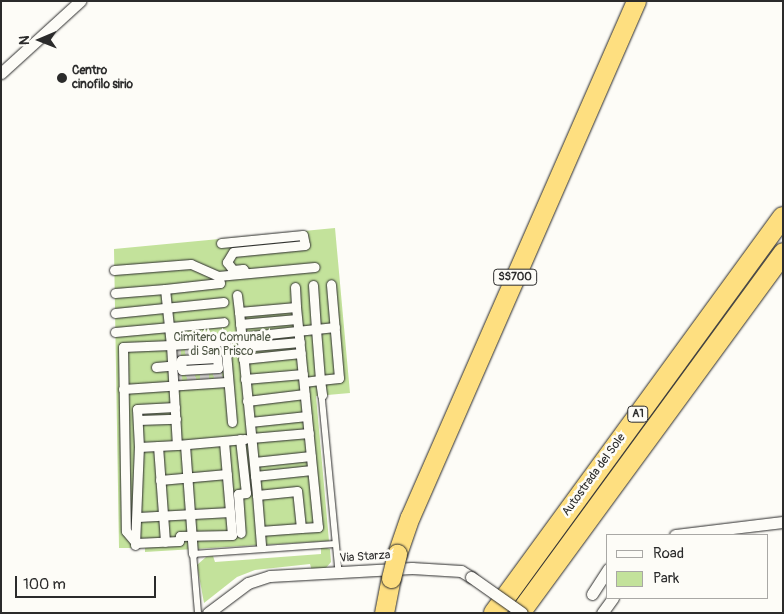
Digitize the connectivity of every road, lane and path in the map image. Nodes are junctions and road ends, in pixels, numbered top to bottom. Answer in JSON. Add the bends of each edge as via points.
{"nodes":[{"id":1,"x":80,"y":1,"type":"edge"},
{"id":2,"x":636,"y":1,"type":"edge"},
{"id":3,"x":1,"y":73,"type":"edge"},
{"id":4,"x":783,"y":217,"type":"edge"},
{"id":5,"x":221,"y":243,"type":"dead end"},
{"id":6,"x":783,"y":253,"type":"edge"},
{"id":7,"x":315,"y":267,"type":"dead end"},
{"id":8,"x":114,"y":270,"type":"dead end"},
{"id":9,"x":246,"y":273,"type":"junction"},
{"id":10,"x":218,"y":276,"type":"junction"},
{"id":11,"x":331,"y":284,"type":"dead end"},
{"id":12,"x":313,"y":285,"type":"dead end"},
{"id":13,"x":295,"y":287,"type":"dead end"},
{"id":14,"x":165,"y":289,"type":"junction"},
{"id":15,"x":114,"y":294,"type":"dead end"},
{"id":16,"x":237,"y":295,"type":"dead end"},
{"id":17,"x":223,"y":302,"type":"dead end"},
{"id":18,"x":296,"y":306,"type":"junction"},
{"id":19,"x":167,"y":308,"type":"junction"},
{"id":20,"x":239,"y":312,"type":"junction"},
{"id":21,"x":115,"y":313,"type":"dead end"},
{"id":22,"x":297,"y":319,"type":"junction"},
{"id":23,"x":224,"y":322,"type":"dead end"},
{"id":24,"x":240,"y":324,"type":"junction"},
{"id":25,"x":169,"y":327,"type":"junction"},
{"id":26,"x":335,"y":327,"type":"junction"},
{"id":27,"x":316,"y":329,"type":"junction"},
{"id":28,"x":299,"y":331,"type":"junction"},
{"id":29,"x":115,"y":332,"type":"dead end"},
{"id":30,"x":241,"y":336,"type":"junction"},
{"id":31,"x":300,"y":342,"type":"junction"},
{"id":32,"x":172,"y":345,"type":"junction"},
{"id":33,"x":242,"y":347,"type":"junction"},
{"id":34,"x":301,"y":353,"type":"junction"},
{"id":35,"x":243,"y":359,"type":"junction"},
{"id":36,"x":222,"y":363,"type":"junction"},
{"id":37,"x":177,"y":366,"type":"junction"},
{"id":38,"x":156,"y":367,"type":"dead end"},
{"id":39,"x":303,"y":378,"type":"junction"},
{"id":40,"x":245,"y":379,"type":"junction"},
{"id":41,"x":320,"y":380,"type":"junction"},
{"id":42,"x":227,"y":382,"type":"junction"},
{"id":43,"x":174,"y":386,"type":"junction"},
{"id":44,"x":123,"y":389,"type":"junction"},
{"id":45,"x":305,"y":394,"type":"junction"},
{"id":46,"x":322,"y":395,"type":"joint"},
{"id":47,"x":248,"y":401,"type":"junction"},
{"id":48,"x":175,"y":407,"type":"junction"},
{"id":49,"x":307,"y":416,"type":"junction"},
{"id":50,"x":176,"y":418,"type":"junction"},
{"id":51,"x":138,"y":420,"type":"junction"},
{"id":52,"x":232,"y":422,"type":"dead end"},
{"id":53,"x":250,"y":422,"type":"junction"},
{"id":54,"x":308,"y":433,"type":"junction"},
{"id":55,"x":245,"y":439,"type":"junction"},
{"id":56,"x":224,"y":441,"type":"junction"},
{"id":57,"x":181,"y":445,"type":"junction"},
{"id":58,"x":158,"y":446,"type":"junction"},
{"id":59,"x":139,"y":447,"type":"junction"},
{"id":60,"x":311,"y":456,"type":"junction"},
{"id":61,"x":254,"y":462,"type":"junction"},
{"id":62,"x":312,"y":470,"type":"junction"},
{"id":63,"x":227,"y":474,"type":"junction"},
{"id":64,"x":255,"y":476,"type":"junction"},
{"id":65,"x":188,"y":478,"type":"junction"},
{"id":66,"x":160,"y":480,"type":"junction"},
{"id":67,"x":314,"y":490,"type":"junction"},
{"id":68,"x":297,"y":491,"type":"junction"},
{"id":69,"x":257,"y":495,"type":"junction"},
{"id":70,"x":230,"y":512,"type":"junction"},
{"id":71,"x":190,"y":515,"type":"junction"},
{"id":72,"x":138,"y":517,"type":"junction"},
{"id":73,"x":163,"y":517,"type":"junction"},
{"id":74,"x":783,"y":522,"type":"edge"},
{"id":75,"x":301,"y":528,"type":"junction"},
{"id":76,"x":260,"y":531,"type":"junction"},
{"id":77,"x":241,"y":534,"type":"dead end"},
{"id":78,"x":683,"y":534,"type":"edge"},
{"id":79,"x":192,"y":536,"type":"junction"},
{"id":80,"x":164,"y":542,"type":"junction"},
{"id":81,"x":335,"y":544,"type":"junction"},
{"id":82,"x":262,"y":545,"type":"dead end"},
{"id":83,"x":135,"y":546,"type":"junction"},
{"id":84,"x":193,"y":554,"type":"junction"},
{"id":85,"x":606,"y":571,"type":"edge"},
{"id":86,"x":339,"y":573,"type":"junction"},
{"id":87,"x":592,"y":594,"type":"dead end"},
{"id":88,"x":611,"y":599,"type":"edge"},
{"id":89,"x":198,"y":613,"type":"edge"},
{"id":90,"x":208,"y":613,"type":"edge"},
{"id":91,"x":384,"y":613,"type":"edge"},
{"id":92,"x":494,"y":613,"type":"edge"},
{"id":93,"x":521,"y":613,"type":"edge"},
{"id":94,"x":602,"y":613,"type":"edge"}],
"edges":[{"from":1,"to":3,"type":"street"},
{"from":2,"to":91,"type":"highway","number":"SS700","bridge":true,"via":[[410,517],[397,554]]},
{"from":4,"to":92,"type":"highway","name":"Autostrada del Sole","number":"A1"},
{"from":5,"to":9,"type":"street","via":[[303,234],[305,246],[233,252],[227,262],[233,270],[243,269]]},
{"from":6,"to":93,"type":"highway","name":"Autostrada del Sole","number":"A1"},
{"from":7,"to":9,"type":"street"},
{"from":8,"to":10,"type":"street","via":[[191,264]]},
{"from":9,"to":10,"type":"street"},
{"from":10,"to":14,"type":"street","via":[[220,283]]},
{"from":11,"to":26,"type":"street"},
{"from":12,"to":27,"type":"street"},
{"from":13,"to":18,"type":"street"},
{"from":14,"to":15,"type":"street"},
{"from":14,"to":19,"type":"street"},
{"from":16,"to":20,"type":"street"},
{"from":17,"to":19,"type":"street"},
{"from":18,"to":20,"type":"street"},
{"from":18,"to":22,"type":"street"},
{"from":19,"to":21,"type":"street"},
{"from":19,"to":25,"type":"street"},
{"from":20,"to":24,"type":"street"},
{"from":22,"to":24,"type":"street"},
{"from":22,"to":28,"type":"street"},
{"from":23,"to":25,"type":"street"},
{"from":24,"to":30,"type":"street"},
{"from":25,"to":29,"type":"street"},
{"from":25,"to":32,"type":"street"},
{"from":26,"to":27,"type":"street"},
{"from":26,"to":41,"type":"street","via":[[339,378]]},
{"from":27,"to":28,"type":"street"},
{"from":27,"to":41,"type":"street"},
{"from":28,"to":30,"type":"street"},
{"from":28,"to":31,"type":"street"},
{"from":30,"to":33,"type":"street"},
{"from":31,"to":33,"type":"street"},
{"from":31,"to":34,"type":"street"},
{"from":32,"to":36,"type":"street","via":[[227,339]]},
{"from":32,"to":37,"type":"street"},
{"from":32,"to":44,"type":"street","via":[[123,348]]},
{"from":33,"to":35,"type":"street"},
{"from":34,"to":35,"type":"street"},
{"from":34,"to":39,"type":"street"},
{"from":35,"to":40,"type":"street"},
{"from":36,"to":37,"type":"street","via":[[217,358],[181,360]]},
{"from":36,"to":42,"type":"street"},
{"from":37,"to":38,"type":"street"},
{"from":37,"to":43,"type":"street"},
{"from":39,"to":40,"type":"street"},
{"from":39,"to":41,"type":"street"},
{"from":39,"to":45,"type":"street"},
{"from":40,"to":47,"type":"street"},
{"from":41,"to":46,"type":"street"},
{"from":42,"to":43,"type":"street"},
{"from":42,"to":52,"type":"street"},
{"from":43,"to":44,"type":"street"},
{"from":43,"to":48,"type":"street"},
{"from":44,"to":83,"type":"street","via":[[126,531]]},
{"from":45,"to":47,"type":"street"},
{"from":45,"to":49,"type":"street"},
{"from":46,"to":81,"type":"lane"},
{"from":47,"to":53,"type":"street"},
{"from":48,"to":50,"type":"street"},
{"from":48,"to":51,"type":"street","via":[[137,409]]},
{"from":49,"to":53,"type":"street"},
{"from":49,"to":54,"type":"street"},
{"from":50,"to":51,"type":"street"},
{"from":50,"to":57,"type":"street"},
{"from":51,"to":59,"type":"street"},
{"from":53,"to":55,"type":"street"},
{"from":54,"to":55,"type":"street"},
{"from":54,"to":60,"type":"street"},
{"from":55,"to":56,"type":"street"},
{"from":55,"to":61,"type":"street"},
{"from":55,"to":77,"type":"street","via":[[246,493],[238,494]]},
{"from":56,"to":57,"type":"street"},
{"from":56,"to":63,"type":"street"},
{"from":57,"to":58,"type":"street"},
{"from":57,"to":65,"type":"street"},
{"from":58,"to":59,"type":"street"},
{"from":58,"to":66,"type":"street"},
{"from":59,"to":72,"type":"street"},
{"from":60,"to":61,"type":"street"},
{"from":60,"to":62,"type":"street"},
{"from":61,"to":64,"type":"street"},
{"from":62,"to":64,"type":"street"},
{"from":62,"to":67,"type":"street"},
{"from":63,"to":65,"type":"street"},
{"from":63,"to":70,"type":"street"},
{"from":64,"to":69,"type":"street"},
{"from":65,"to":66,"type":"street"},
{"from":65,"to":71,"type":"street"},
{"from":66,"to":73,"type":"street"},
{"from":67,"to":68,"type":"street"},
{"from":67,"to":75,"type":"street","via":[[318,527]]},
{"from":68,"to":69,"type":"street"},
{"from":68,"to":75,"type":"street"},
{"from":69,"to":76,"type":"street"},
{"from":70,"to":71,"type":"street"},
{"from":70,"to":79,"type":"street","via":[[232,535]]},
{"from":71,"to":73,"type":"street"},
{"from":71,"to":79,"type":"street"},
{"from":72,"to":73,"type":"street"},
{"from":72,"to":83,"type":"street"},
{"from":73,"to":80,"type":"street"},
{"from":74,"to":78,"type":"street"},
{"from":75,"to":76,"type":"street"},
{"from":76,"to":82,"type":"street"},
{"from":79,"to":80,"type":"street"},
{"from":79,"to":84,"type":"street"},
{"from":80,"to":83,"type":"street"},
{"from":81,"to":84,"type":"lane"},
{"from":81,"to":86,"type":"lane"},
{"from":84,"to":89,"type":"lane"},
{"from":85,"to":87,"type":"street"},
{"from":86,"to":90,"type":"street","name":"Via Starza","via":[[270,576],[248,583]]},
{"from":86,"to":93,"type":"street","name":"Via Starza","bridge":true,"via":[[433,568],[461,570]]},
{"from":88,"to":94,"type":"street"}]}
